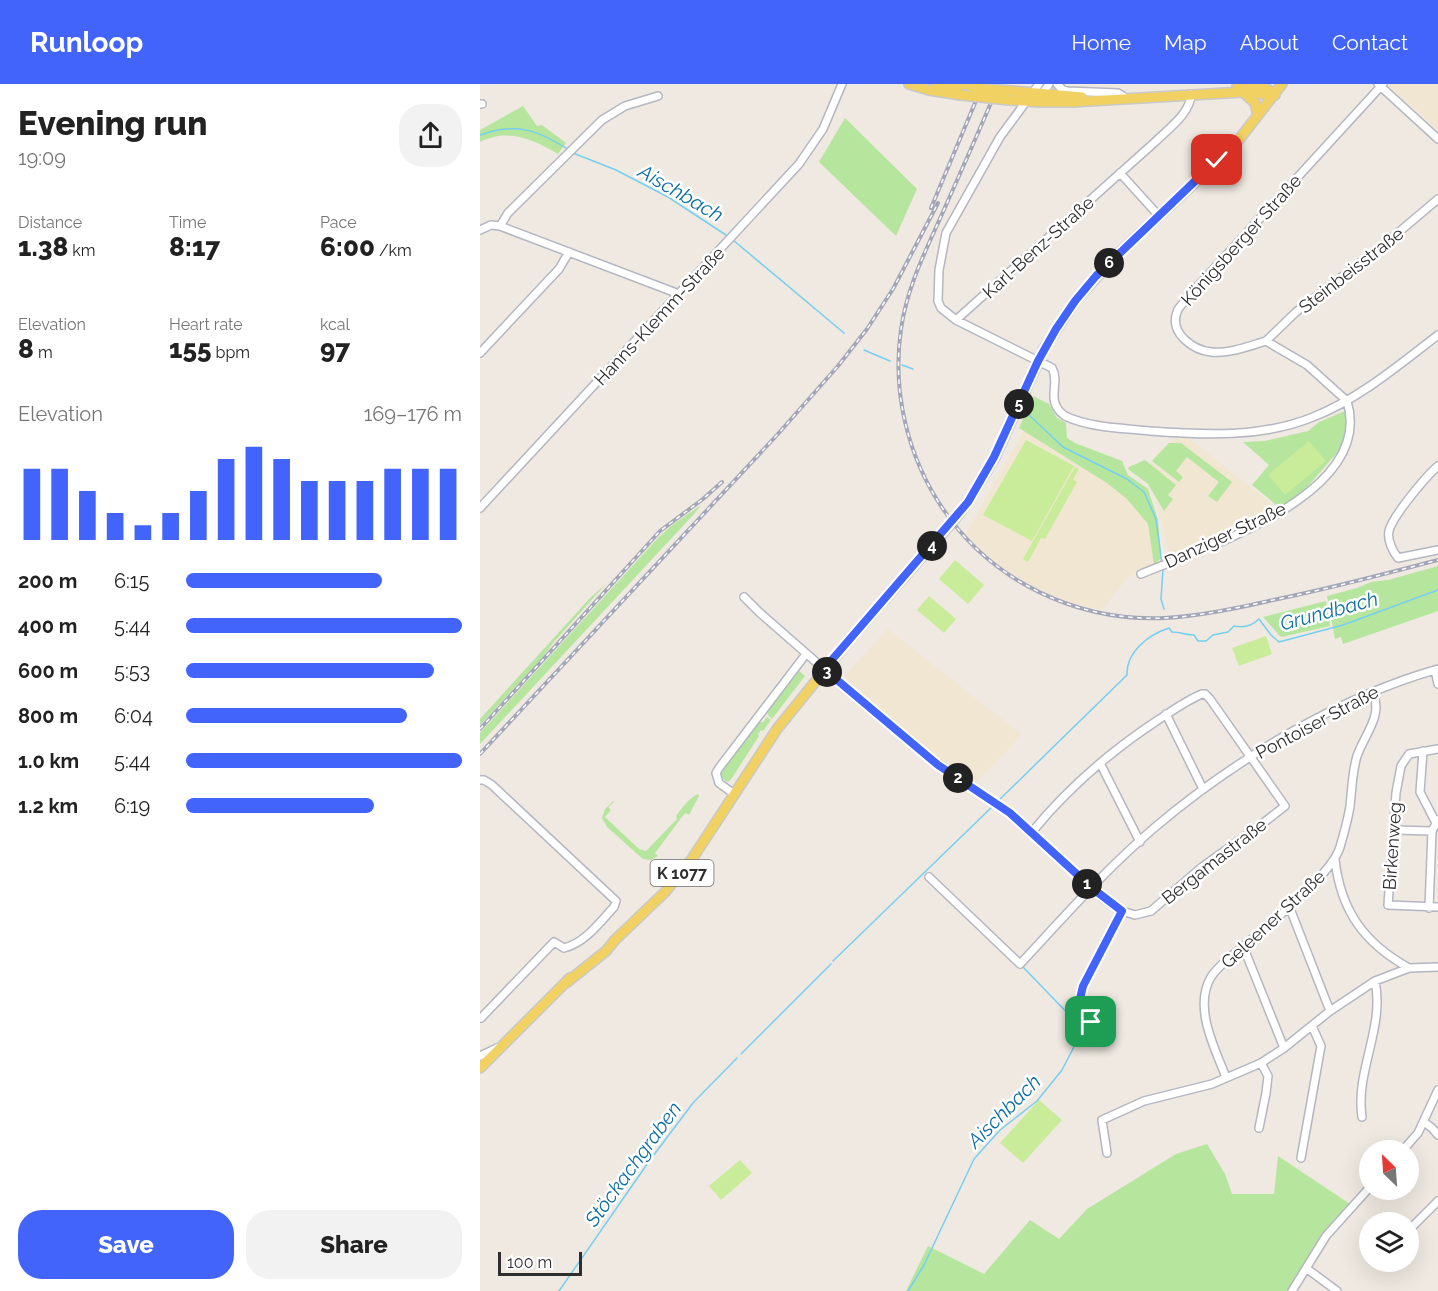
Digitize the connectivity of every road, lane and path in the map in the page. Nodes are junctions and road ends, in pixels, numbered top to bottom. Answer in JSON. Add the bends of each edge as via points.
{"nodes":[{"id":1,"x":842,"y":84,"type":"edge"},
{"id":2,"x":909,"y":84,"type":"edge"},
{"id":3,"x":929,"y":84,"type":"edge"},
{"id":4,"x":1039,"y":84,"type":"edge"},
{"id":5,"x":1049,"y":84,"type":"edge"},
{"id":6,"x":1282,"y":84,"type":"edge"},
{"id":7,"x":1058,"y":85,"type":"edge"},
{"id":8,"x":1256,"y":85,"type":"edge"},
{"id":9,"x":1380,"y":85,"type":"edge"},
{"id":10,"x":958,"y":89,"type":"edge"},
{"id":11,"x":1243,"y":92,"type":"junction"},
{"id":12,"x":1273,"y":92,"type":"edge"},
{"id":13,"x":1033,"y":93,"type":"junction"},
{"id":14,"x":1043,"y":94,"type":"junction"},
{"id":15,"x":1191,"y":94,"type":"junction"},
{"id":16,"x":1011,"y":95,"type":"junction"},
{"id":17,"x":658,"y":96,"type":"dead end"},
{"id":18,"x":1123,"y":96,"type":"junction"},
{"id":19,"x":1025,"y":101,"type":"junction"},
{"id":20,"x":1257,"y":111,"type":"junction"},
{"id":21,"x":1438,"y":139,"type":"edge"},
{"id":22,"x":1213,"y":166,"type":"junction"},
{"id":23,"x":1120,"y":173,"type":"junction"},
{"id":24,"x":1438,"y":199,"type":"edge"},
{"id":25,"x":1157,"y":214,"type":"junction"},
{"id":26,"x":500,"y":226,"type":"junction"},
{"id":27,"x":480,"y":230,"type":"edge"},
{"id":28,"x":569,"y":252,"type":"junction"},
{"id":29,"x":679,"y":294,"type":"junction"},
{"id":30,"x":956,"y":320,"type":"junction"},
{"id":31,"x":1438,"y":334,"type":"edge"},
{"id":32,"x":1266,"y":341,"type":"junction"},
{"id":33,"x":480,"y":353,"type":"edge"},
{"id":34,"x":1038,"y":361,"type":"junction"},
{"id":35,"x":1347,"y":401,"type":"junction"},
{"id":36,"x":1438,"y":466,"type":"edge"},
{"id":37,"x":480,"y":508,"type":"edge"},
{"id":38,"x":1438,"y":550,"type":"edge"},
{"id":39,"x":1141,"y":574,"type":"dead end"},
{"id":40,"x":744,"y":597,"type":"dead end"},
{"id":41,"x":806,"y":654,"type":"junction"},
{"id":42,"x":824,"y":669,"type":"junction"},
{"id":43,"x":1437,"y":670,"type":"edge"},
{"id":44,"x":1438,"y":684,"type":"edge"},
{"id":45,"x":1373,"y":692,"type":"junction"},
{"id":46,"x":1166,"y":714,"type":"junction"},
{"id":47,"x":1438,"y":749,"type":"edge"},
{"id":48,"x":1423,"y":751,"type":"junction"},
{"id":49,"x":1252,"y":756,"type":"junction"},
{"id":50,"x":1100,"y":763,"type":"junction"},
{"id":51,"x":480,"y":780,"type":"edge"},
{"id":52,"x":1203,"y":789,"type":"junction"},
{"id":53,"x":734,"y":794,"type":"junction"},
{"id":54,"x":1437,"y":821,"type":"edge"},
{"id":55,"x":1394,"y":830,"type":"junction"},
{"id":56,"x":1432,"y":831,"type":"junction"},
{"id":57,"x":1032,"y":832,"type":"junction"},
{"id":58,"x":1140,"y":842,"type":"junction"},
{"id":59,"x":1435,"y":858,"type":"edge"},
{"id":60,"x":1335,"y":860,"type":"junction"},
{"id":61,"x":930,"y":877,"type":"dead end"},
{"id":62,"x":1092,"y":888,"type":"junction"},
{"id":63,"x":1289,"y":906,"type":"junction"},
{"id":64,"x":1438,"y":907,"type":"edge"},
{"id":65,"x":1429,"y":908,"type":"junction"},
{"id":66,"x":1122,"y":911,"type":"junction"},
{"id":67,"x":1243,"y":946,"type":"junction"},
{"id":68,"x":1438,"y":967,"type":"edge"},
{"id":69,"x":1409,"y":968,"type":"junction"},
{"id":70,"x":1375,"y":981,"type":"junction"},
{"id":71,"x":1330,"y":1011,"type":"junction"},
{"id":72,"x":481,"y":1018,"type":"edge"},
{"id":73,"x":1312,"y":1026,"type":"junction"},
{"id":74,"x":1101,"y":1038,"type":"dead end"},
{"id":75,"x":502,"y":1045,"type":"junction"},
{"id":76,"x":1284,"y":1048,"type":"junction"},
{"id":77,"x":480,"y":1056,"type":"edge"},
{"id":78,"x":1261,"y":1063,"type":"junction"},
{"id":79,"x":480,"y":1068,"type":"edge"},
{"id":80,"x":1226,"y":1077,"type":"junction"},
{"id":81,"x":1438,"y":1090,"type":"edge"},
{"id":82,"x":1362,"y":1117,"type":"dead end"},
{"id":83,"x":1424,"y":1122,"type":"junction"},
{"id":84,"x":1259,"y":1128,"type":"dead end"},
{"id":85,"x":1438,"y":1136,"type":"edge"},
{"id":86,"x":1412,"y":1140,"type":"edge"},
{"id":87,"x":1107,"y":1152,"type":"dead end"},
{"id":88,"x":1301,"y":1158,"type":"dead end"},
{"id":89,"x":1359,"y":1199,"type":"edge"},
{"id":90,"x":1438,"y":1201,"type":"edge"},
{"id":91,"x":1419,"y":1220,"type":"edge"},
{"id":92,"x":1306,"y":1269,"type":"junction"},
{"id":93,"x":1292,"y":1291,"type":"edge"},
{"id":94,"x":1337,"y":1291,"type":"edge"}],
"edges":[{"from":1,"to":29,"type":"street","name":"Hanns-Klemm-Straße","via":[[823,129],[805,156]]},
{"from":2,"to":10,"type":"main road"},
{"from":3,"to":10,"type":"main road"},
{"from":4,"to":13,"type":"street"},
{"from":5,"to":14,"type":"street"},
{"from":6,"to":12,"type":"main road","number":"K 1077"},
{"from":7,"to":18,"type":"street","via":[[1067,91]]},
{"from":8,"to":12,"type":"main road"},
{"from":8,"to":18,"type":"main road"},
{"from":9,"to":21,"type":"street"},
{"from":9,"to":32,"type":"street","name":"Königsberger Straße","via":[[1176,314],[1177,327],[1186,343],[1211,352]]},
{"from":10,"to":16,"type":"main road","bridge":true},
{"from":10,"to":16,"type":"main road","bridge":true},
{"from":11,"to":12,"type":"main road"},
{"from":11,"to":15,"type":"main road"},
{"from":11,"to":20,"type":"main road","via":[[1255,103]]},
{"from":12,"to":20,"type":"main road","number":"K 1077"},
{"from":12,"to":22,"type":"main road","number":"K 1077","via":[[1234,146]]},
{"from":13,"to":14,"type":"main road"},
{"from":13,"to":16,"type":"main road"},
{"from":13,"to":19,"type":"street"},
{"from":14,"to":18,"type":"main road"},
{"from":14,"to":19,"type":"street"},
{"from":15,"to":19,"type":"main road"},
{"from":15,"to":23,"type":"street","name":"Karl-Benz-Straße","via":[[1181,116]]},
{"from":16,"to":19,"type":"main road"},
{"from":17,"to":26,"type":"street","via":[[616,110],[594,127],[508,213]]},
{"from":19,"to":30,"type":"street","via":[[946,233],[938,301]]},
{"from":20,"to":22,"type":"main road","number":"K 1077"},
{"from":22,"to":25,"type":"main road","number":"K 1077"},
{"from":23,"to":25,"type":"street"},
{"from":23,"to":30,"type":"street","name":"Karl-Benz-Straße"},
{"from":24,"to":32,"type":"street","name":"Steinbeisstraße","via":[[1296,312]]},
{"from":25,"to":34,"type":"main road","number":"K 1077","via":[[1089,284],[1064,316]]},
{"from":26,"to":27,"type":"street"},
{"from":26,"to":28,"type":"street"},
{"from":28,"to":29,"type":"street"},
{"from":28,"to":33,"type":"street","via":[[559,269]]},
{"from":29,"to":37,"type":"street","name":"Hanns-Klemm-Straße"},
{"from":30,"to":34,"type":"street"},
{"from":31,"to":35,"type":"street"},
{"from":32,"to":35,"type":"street","via":[[1307,365]]},
{"from":34,"to":35,"type":"street","via":[[1055,372],[1053,396],[1061,413],[1104,427],[1199,434],[1267,429],[1311,418]]},
{"from":34,"to":42,"type":"main road","number":"K 1077","via":[[994,457],[968,502]]},
{"from":35,"to":39,"type":"street","name":"Danziger Straße","via":[[1351,425],[1345,451],[1317,484],[1277,514]]},
{"from":36,"to":38,"type":"street","via":[[1410,498],[1390,527],[1389,537],[1398,558]]},
{"from":40,"to":41,"type":"street"},
{"from":41,"to":42,"type":"street"},
{"from":41,"to":53,"type":"street","via":[[718,768],[719,783]]},
{"from":42,"to":53,"type":"main road","number":"K 1077","via":[[777,729]]},
{"from":42,"to":57,"type":"street","via":[[930,758]]},
{"from":43,"to":44,"type":"street"},
{"from":43,"to":45,"type":"street","name":"Pontoiser Straße"},
{"from":45,"to":49,"type":"street","name":"Pontoiser Straße"},
{"from":45,"to":60,"type":"street","name":"Geleener Straße","via":[[1376,715],[1355,764],[1346,825]]},
{"from":46,"to":49,"type":"street","via":[[1205,694]]},
{"from":46,"to":50,"type":"street"},
{"from":46,"to":52,"type":"street"},
{"from":47,"to":48,"type":"street","name":"Birkenweg"},
{"from":48,"to":54,"type":"street","name":"Birkenweg","via":[[1420,792]]},
{"from":48,"to":55,"type":"street","name":"Birkenweg","via":[[1408,754],[1401,766]]},
{"from":49,"to":52,"type":"street","name":"Pontoiser Straße"},
{"from":49,"to":66,"type":"street","name":"Bergamastraße","via":[[1285,806],[1202,867],[1151,911],[1135,915]]},
{"from":50,"to":57,"type":"street"},
{"from":50,"to":58,"type":"street"},
{"from":51,"to":72,"type":"street","via":[[492,785],[616,901],[573,946],[564,948],[554,942]]},
{"from":52,"to":58,"type":"street","name":"Pontoiser Straße"},
{"from":53,"to":75,"type":"main road","number":"K 1077","via":[[678,877],[606,951],[566,983]]},
{"from":54,"to":56,"type":"street"},
{"from":55,"to":56,"type":"street"},
{"from":55,"to":65,"type":"street","name":"Birkenweg","via":[[1388,905]]},
{"from":56,"to":59,"type":"street"},
{"from":57,"to":62,"type":"street"},
{"from":58,"to":62,"type":"street","name":"Pontoiser Straße"},
{"from":59,"to":65,"type":"street"},
{"from":60,"to":63,"type":"street","name":"Geleener Straße"},
{"from":60,"to":69,"type":"street","via":[[1352,918],[1369,939]]},
{"from":61,"to":62,"type":"street","name":"Pontoiser Straße","via":[[1020,964]]},
{"from":62,"to":66,"type":"street"},
{"from":63,"to":67,"type":"street","name":"Geleener Straße"},
{"from":63,"to":71,"type":"street"},
{"from":64,"to":65,"type":"street","name":"Birkenweg"},
{"from":66,"to":74,"type":"street","via":[[1083,986],[1079,1003]]},
{"from":67,"to":76,"type":"street"},
{"from":67,"to":80,"type":"street","name":"Geleener Straße","via":[[1214,973],[1204,997],[1208,1024]]},
{"from":68,"to":69,"type":"street"},
{"from":69,"to":70,"type":"street"},
{"from":70,"to":71,"type":"street"},
{"from":70,"to":82,"type":"street","via":[[1377,1012],[1359,1100]]},
{"from":71,"to":73,"type":"street"},
{"from":73,"to":76,"type":"street"},
{"from":73,"to":88,"type":"street","via":[[1321,1046]]},
{"from":75,"to":77,"type":"street"},
{"from":75,"to":79,"type":"main road","number":"K 1077"},
{"from":76,"to":78,"type":"street"},
{"from":78,"to":80,"type":"street"},
{"from":78,"to":84,"type":"street","via":[[1268,1076]]},
{"from":80,"to":87,"type":"street","via":[[1144,1101],[1102,1120]]},
{"from":81,"to":83,"type":"street"},
{"from":83,"to":85,"type":"street"},
{"from":83,"to":86,"type":"street"},
{"from":89,"to":92,"type":"street","via":[[1326,1236]]},
{"from":90,"to":91,"type":"street"},
{"from":92,"to":93,"type":"street"},
{"from":92,"to":94,"type":"street"}]}
